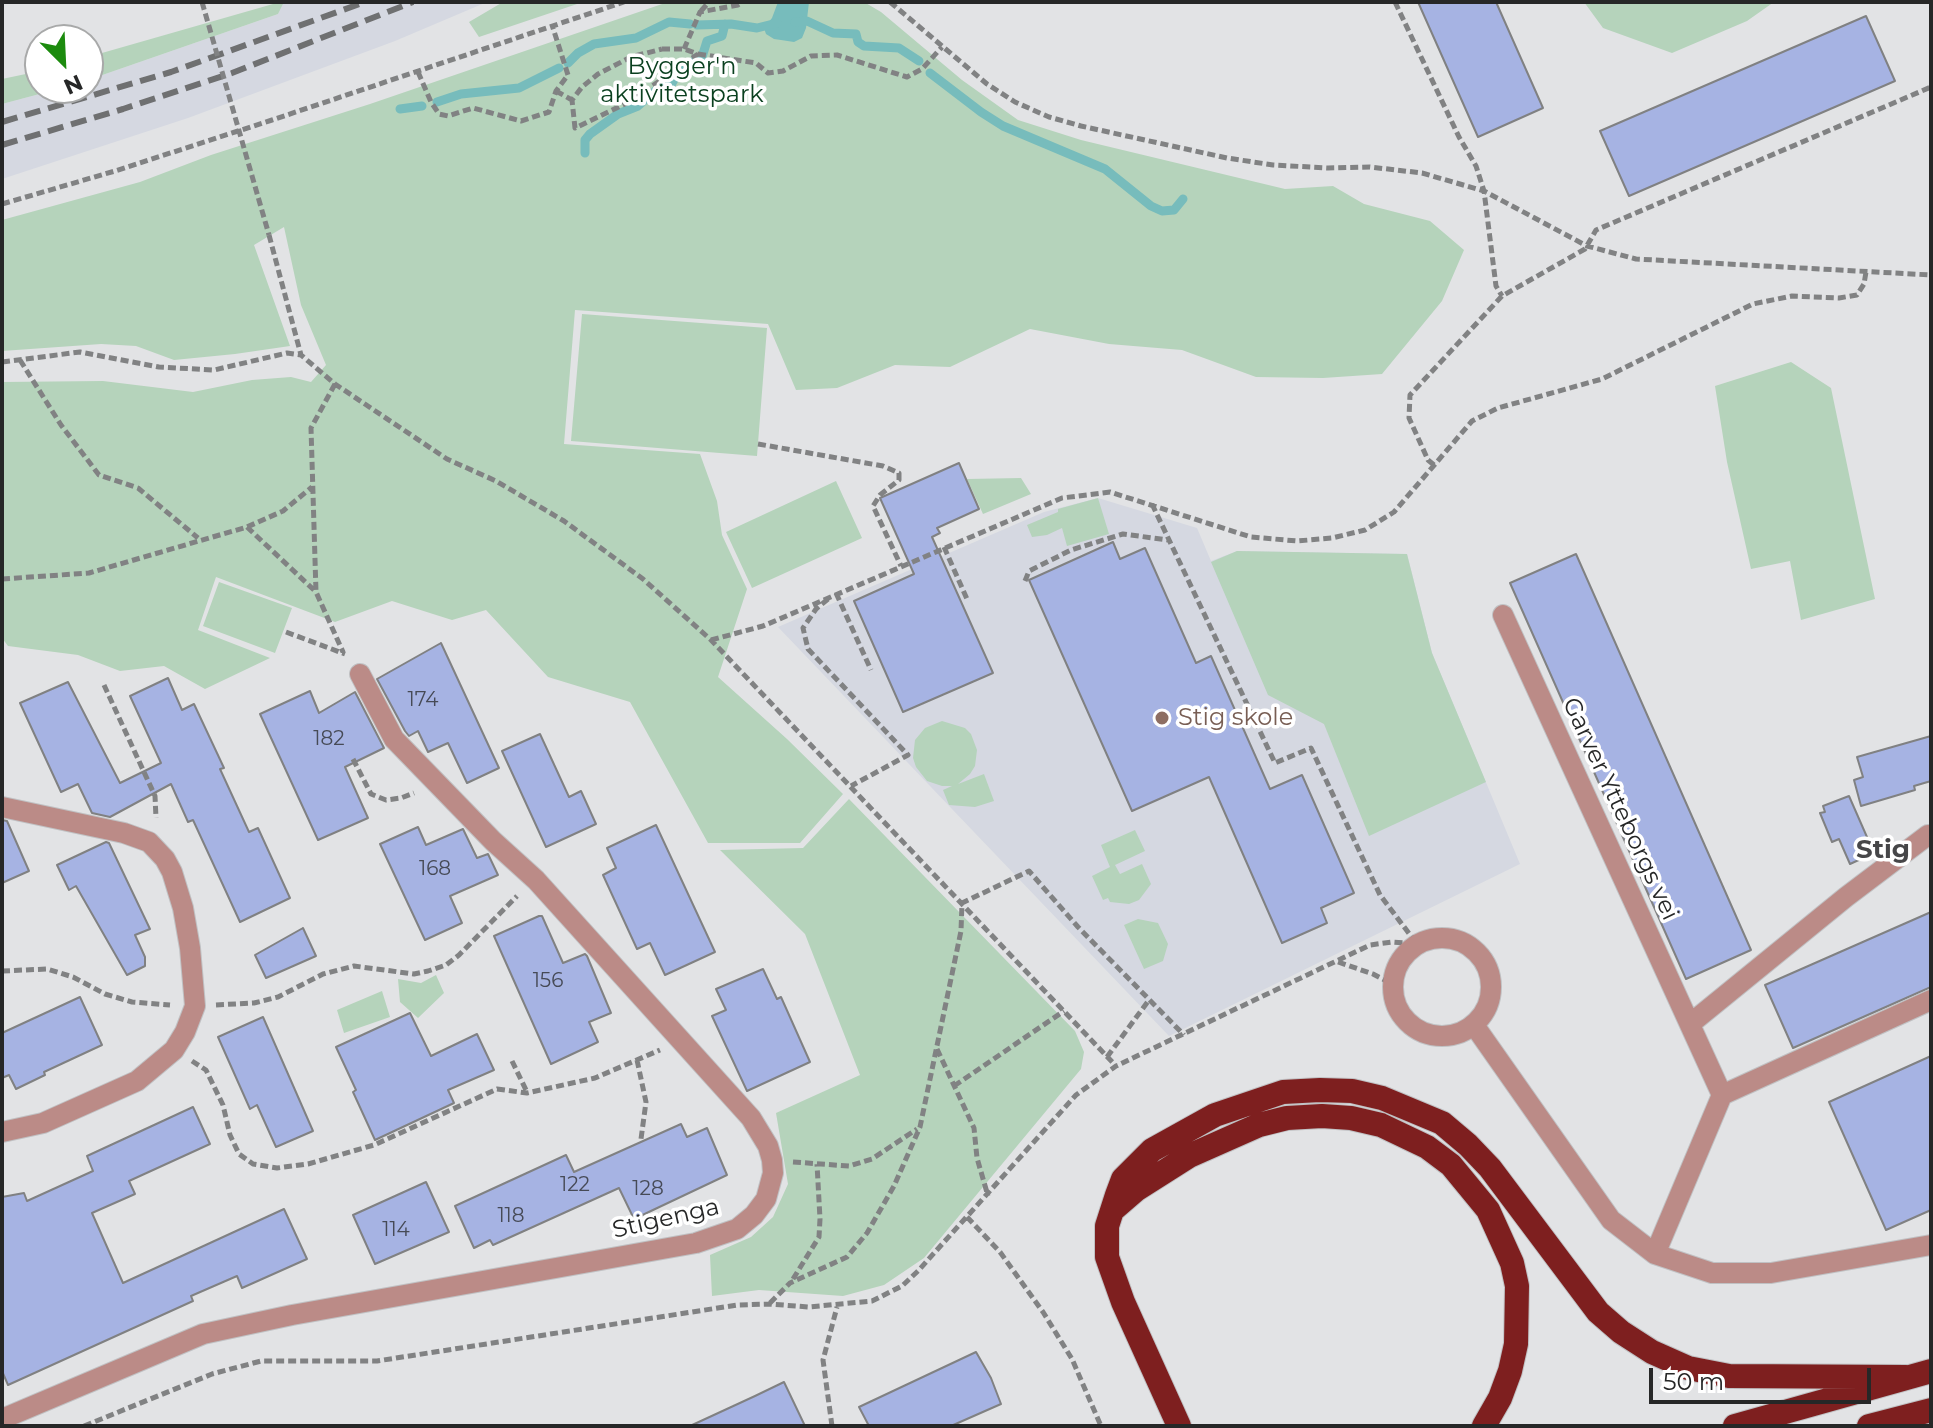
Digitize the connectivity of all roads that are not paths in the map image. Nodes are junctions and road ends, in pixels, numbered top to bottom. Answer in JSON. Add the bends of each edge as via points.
{"nodes":[{"id":1,"x":1503,"y":615,"type":"dead end"},
{"id":2,"x":360,"y":674,"type":"road end"},
{"id":3,"x":2,"y":807,"type":"edge"},
{"id":4,"x":1928,"y":835,"type":"dead end"},
{"id":5,"x":1931,"y":1000,"type":"edge"},
{"id":6,"x":1690,"y":1024,"type":"junction"},
{"id":7,"x":1474,"y":1025,"type":"junction"},
{"id":8,"x":1722,"y":1095,"type":"junction"},
{"id":9,"x":2,"y":1132,"type":"edge"},
{"id":10,"x":1113,"y":1210,"type":"junction"},
{"id":11,"x":1931,"y":1245,"type":"edge"},
{"id":12,"x":1655,"y":1254,"type":"junction"},
{"id":13,"x":1931,"y":1371,"type":"edge"},
{"id":14,"x":1906,"y":1377,"type":"junction"},
{"id":15,"x":1912,"y":1417,"type":"edge"},
{"id":16,"x":2,"y":1419,"type":"edge"},
{"id":17,"x":1179,"y":1426,"type":"edge"},
{"id":18,"x":1484,"y":1426,"type":"edge"},
{"id":19,"x":1735,"y":1426,"type":"edge"},
{"id":20,"x":1869,"y":1426,"type":"edge"}],
"edges":[{"from":1,"to":6,"type":"street","name":"Garver Ytteborgs vei"},
{"from":2,"to":16,"type":"street","name":"Stigenga","via":[[394,739],[536,880],[751,1118],[772,1160],[766,1199],[737,1229],[696,1243],[203,1334]]},
{"from":3,"to":9,"type":"street","via":[[149,842],[172,872],[183,908],[195,1006],[174,1050],[137,1081],[43,1123]]},
{"from":4,"to":6,"type":"street"},
{"from":5,"to":8,"type":"street"},
{"from":6,"to":8,"type":"street","name":"Garver Ytteborgs vei"},
{"from":7,"to":7,"type":"street","via":[[1492,989],[1482,957],[1463,942],[1446,938],[1417,944],[1395,974],[1399,1011],[1419,1031],[1436,1036],[1459,1034]]},
{"from":7,"to":12,"type":"street","via":[[1611,1220]]},
{"from":8,"to":12,"type":"street"},
{"from":10,"to":14,"type":"highway","via":[[1123,1179],[1152,1150],[1215,1115],[1283,1092],[1352,1091],[1413,1109],[1442,1123],[1468,1145],[1513,1196],[1598,1312],[1652,1352],[1688,1368],[1729,1376]]},
{"from":10,"to":17,"type":"highway","via":[[1105,1244],[1109,1267]]},
{"from":10,"to":18,"type":"highway","via":[[1189,1156],[1287,1118],[1351,1118],[1381,1125],[1427,1147],[1451,1165],[1488,1210],[1517,1286],[1516,1344],[1500,1398]]},
{"from":11,"to":12,"type":"street","via":[[1771,1273],[1712,1273]]},
{"from":13,"to":14,"type":"highway"},
{"from":14,"to":19,"type":"highway"},
{"from":15,"to":20,"type":"highway"}]}
